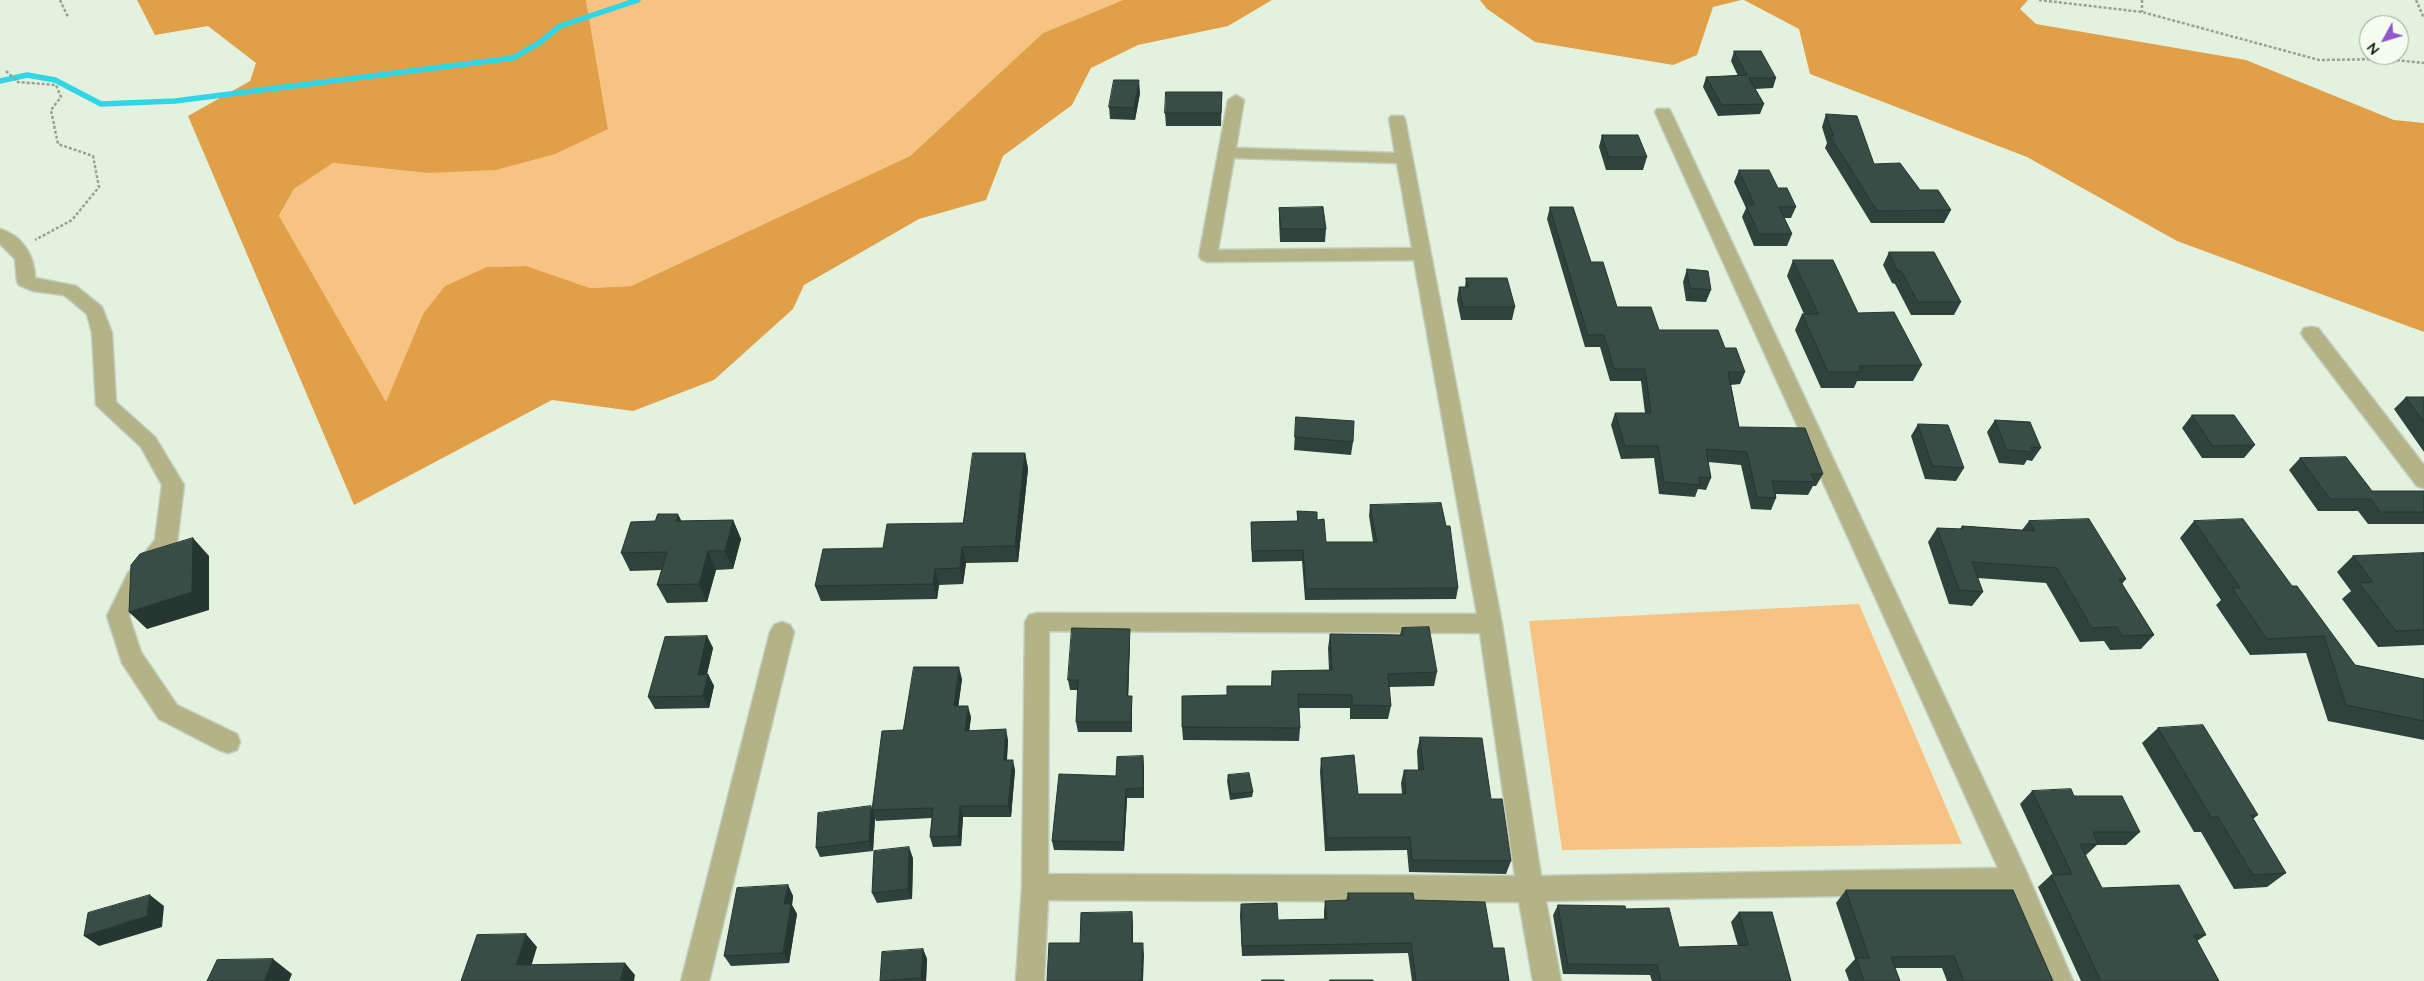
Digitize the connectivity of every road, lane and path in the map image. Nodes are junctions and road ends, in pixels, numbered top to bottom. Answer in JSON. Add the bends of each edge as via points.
{"nodes":[{"id":1,"x":60,"y":0,"type":"edge"},
{"id":2,"x":2039,"y":0,"type":"edge"},
{"id":3,"x":2142,"y":0,"type":"edge"},
{"id":4,"x":2416,"y":0,"type":"edge"},
{"id":5,"x":2142,"y":12,"type":"junction"},
{"id":6,"x":68,"y":17,"type":"dead end"},
{"id":7,"x":2424,"y":18,"type":"edge"},
{"id":8,"x":2424,"y":63,"type":"edge"},
{"id":9,"x":6,"y":71,"type":"dead end"},
{"id":10,"x":1236,"y":100,"type":"dead end"},
{"id":11,"x":1663,"y":112,"type":"dead end"},
{"id":12,"x":1397,"y":119,"type":"dead end"},
{"id":13,"x":1227,"y":153,"type":"junction"},
{"id":14,"x":1404,"y":158,"type":"junction"},
{"id":15,"x":0,"y":235,"type":"edge"},
{"id":16,"x":18,"y":248,"type":"junction"},
{"id":17,"x":1422,"y":254,"type":"junction"},
{"id":18,"x":2311,"y":333,"type":"dead end"},
{"id":19,"x":2424,"y":480,"type":"edge"},
{"id":20,"x":1490,"y":624,"type":"junction"},
{"id":21,"x":782,"y":632,"type":"dead end"},
{"id":22,"x":228,"y":742,"type":"dead end"},
{"id":23,"x":2017,"y":880,"type":"junction"},
{"id":24,"x":1035,"y":887,"type":"junction"},
{"id":25,"x":1530,"y":889,"type":"junction"},
{"id":26,"x":694,"y":981,"type":"edge"},
{"id":27,"x":1030,"y":981,"type":"edge"},
{"id":28,"x":1547,"y":981,"type":"edge"},
{"id":29,"x":2059,"y":981,"type":"edge"}],
"edges":[{"from":1,"to":6,"type":"path"},
{"from":2,"to":5,"type":"path"},
{"from":3,"to":5,"type":"path"},
{"from":4,"to":7,"type":"path"},
{"from":5,"to":8,"type":"path","via":[[2320,60]]},
{"from":9,"to":16,"type":"path","via":[[18,82],[56,85],[61,97],[51,110],[58,144],[92,156],[99,188],[69,224]]},
{"from":10,"to":13,"type":"street"},
{"from":11,"to":23,"type":"street"},
{"from":12,"to":14,"type":"street"},
{"from":13,"to":14,"type":"street"},
{"from":13,"to":17,"type":"street","via":[[1208,256]]},
{"from":14,"to":17,"type":"street"},
{"from":15,"to":16,"type":"street"},
{"from":16,"to":22,"type":"street","via":[[27,262],[26,281],[69,290],[95,311],[102,333],[106,405],[148,442],[173,485],[166,543],[136,579],[118,616],[130,656],[168,712]]},
{"from":17,"to":20,"type":"street"},
{"from":18,"to":19,"type":"street"},
{"from":20,"to":24,"type":"street","via":[[1037,622]]},
{"from":20,"to":25,"type":"street"},
{"from":21,"to":26,"type":"street"},
{"from":23,"to":25,"type":"street"},
{"from":23,"to":29,"type":"street"},
{"from":24,"to":25,"type":"street"},
{"from":24,"to":27,"type":"street"},
{"from":25,"to":28,"type":"street"}]}
